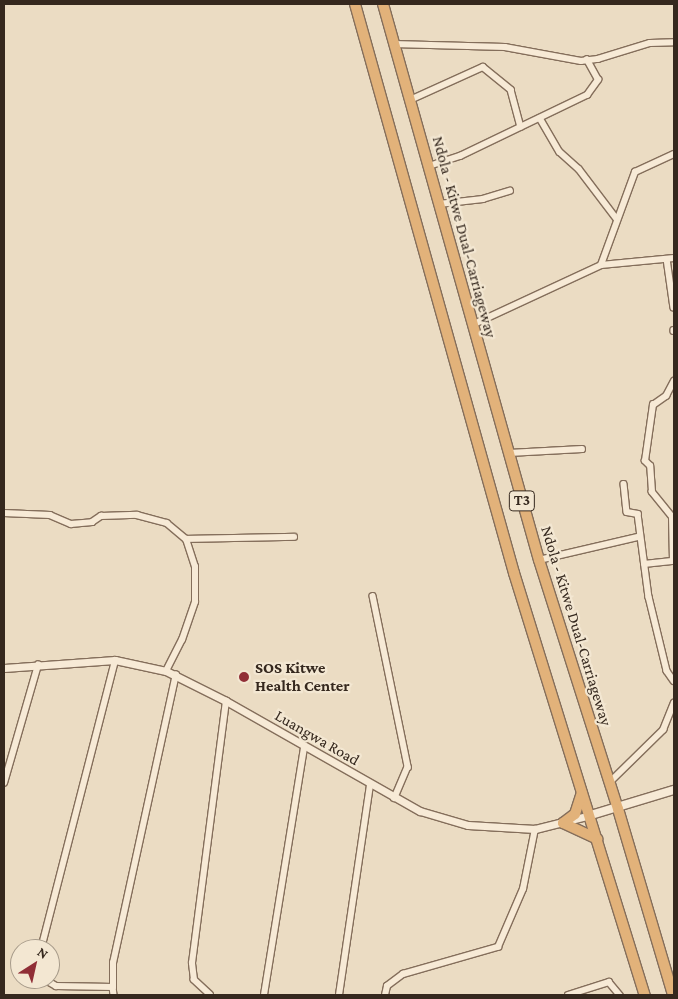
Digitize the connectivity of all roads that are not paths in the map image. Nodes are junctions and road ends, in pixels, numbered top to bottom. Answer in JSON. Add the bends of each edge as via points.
{"nodes":[{"id":1,"x":355,"y":4,"type":"edge"},
{"id":2,"x":383,"y":4,"type":"edge"},
{"id":3,"x":674,"y":42,"type":"edge"},
{"id":4,"x":393,"y":44,"type":"junction"},
{"id":5,"x":587,"y":60,"type":"junction"},
{"id":6,"x":410,"y":100,"type":"junction"},
{"id":7,"x":540,"y":118,"type":"junction"},
{"id":8,"x":521,"y":127,"type":"junction"},
{"id":9,"x":674,"y":154,"type":"edge"},
{"id":10,"x":429,"y":166,"type":"junction"},
{"id":11,"x":510,"y":191,"type":"dead end"},
{"id":12,"x":439,"y":204,"type":"junction"},
{"id":13,"x":617,"y":219,"type":"junction"},
{"id":14,"x":674,"y":258,"type":"edge"},
{"id":15,"x":667,"y":259,"type":"junction"},
{"id":16,"x":601,"y":265,"type":"junction"},
{"id":17,"x":674,"y":308,"type":"edge"},
{"id":18,"x":472,"y":324,"type":"junction"},
{"id":19,"x":674,"y":380,"type":"edge"},
{"id":20,"x":582,"y":449,"type":"dead end"},
{"id":21,"x":509,"y":453,"type":"junction"},
{"id":22,"x":624,"y":484,"type":"dead end"},
{"id":23,"x":4,"y":513,"type":"edge"},
{"id":24,"x":294,"y":537,"type":"dead end"},
{"id":25,"x":638,"y":537,"type":"junction"},
{"id":26,"x":186,"y":539,"type":"junction"},
{"id":27,"x":539,"y":560,"type":"junction"},
{"id":28,"x":673,"y":561,"type":"edge"},
{"id":29,"x":644,"y":564,"type":"junction"},
{"id":30,"x":373,"y":596,"type":"dead end"},
{"id":31,"x":115,"y":660,"type":"junction"},
{"id":32,"x":38,"y":665,"type":"junction"},
{"id":33,"x":4,"y":668,"type":"edge"},
{"id":34,"x":166,"y":671,"type":"junction"},
{"id":35,"x":176,"y":675,"type":"junction"},
{"id":36,"x":674,"y":680,"type":"edge"},
{"id":37,"x":226,"y":701,"type":"junction"},
{"id":38,"x":674,"y":703,"type":"edge"},
{"id":39,"x":304,"y":747,"type":"junction"},
{"id":40,"x":4,"y":783,"type":"edge"},
{"id":41,"x":609,"y":783,"type":"junction"},
{"id":42,"x":370,"y":784,"type":"junction"},
{"id":43,"x":674,"y":790,"type":"edge"},
{"id":44,"x":582,"y":792,"type":"junction"},
{"id":45,"x":395,"y":798,"type":"junction"},
{"id":46,"x":618,"y":809,"type":"junction"},
{"id":47,"x":591,"y":815,"type":"junction"},
{"id":48,"x":563,"y":822,"type":"junction"},
{"id":49,"x":536,"y":829,"type":"junction"},
{"id":50,"x":597,"y":839,"type":"junction"},
{"id":51,"x":44,"y":939,"type":"edge"},
{"id":52,"x":60,"y":986,"type":"edge"},
{"id":53,"x":113,"y":988,"type":"junction"},
{"id":54,"x":114,"y":995,"type":"edge"},
{"id":55,"x":210,"y":995,"type":"edge"},
{"id":56,"x":264,"y":995,"type":"edge"},
{"id":57,"x":339,"y":995,"type":"edge"},
{"id":58,"x":386,"y":995,"type":"edge"},
{"id":59,"x":568,"y":995,"type":"edge"},
{"id":60,"x":620,"y":995,"type":"edge"},
{"id":61,"x":645,"y":995,"type":"edge"},
{"id":62,"x":673,"y":995,"type":"edge"}],
"edges":[{"from":1,"to":44,"type":"highway","number":"T3","via":[[514,573]]},
{"from":2,"to":4,"type":"highway","name":"Ndola - Kitwe Dual-Carriageway","number":"T3"},
{"from":3,"to":5,"type":"street","via":[[650,43]]},
{"from":4,"to":5,"type":"street","via":[[505,48]]},
{"from":4,"to":6,"type":"highway","name":"Ndola - Kitwe Dual-Carriageway","number":"T3"},
{"from":5,"to":7,"type":"street","via":[[597,76],[595,87],[566,108]]},
{"from":6,"to":8,"type":"street","via":[[483,67],[511,90]]},
{"from":6,"to":10,"type":"highway","name":"Ndola - Kitwe Dual-Carriageway","number":"T3"},
{"from":7,"to":8,"type":"street"},
{"from":7,"to":13,"type":"street","via":[[560,152],[579,169]]},
{"from":8,"to":10,"type":"street","via":[[460,156]]},
{"from":9,"to":13,"type":"street","via":[[635,172]]},
{"from":10,"to":12,"type":"highway","name":"Ndola - Kitwe Dual-Carriageway","number":"T3"},
{"from":11,"to":12,"type":"street","via":[[483,199]]},
{"from":12,"to":18,"type":"highway","name":"Ndola - Kitwe Dual-Carriageway","number":"T3"},
{"from":13,"to":16,"type":"street"},
{"from":14,"to":15,"type":"street"},
{"from":15,"to":16,"type":"street"},
{"from":15,"to":17,"type":"street"},
{"from":16,"to":18,"type":"street"},
{"from":18,"to":21,"type":"highway","name":"Ndola - Kitwe Dual-Carriageway","number":"T3"},
{"from":19,"to":28,"type":"street","via":[[666,396],[653,405],[645,461],[650,466],[652,492],[672,517]]},
{"from":20,"to":21,"type":"street"},
{"from":21,"to":27,"type":"highway","name":"Ndola - Kitwe Dual-Carriageway","number":"T3"},
{"from":22,"to":25,"type":"street","via":[[627,512],[638,514]]},
{"from":23,"to":26,"type":"street","via":[[50,515],[71,524],[92,522],[101,516],[137,515],[167,523]]},
{"from":24,"to":26,"type":"street"},
{"from":25,"to":27,"type":"street"},
{"from":25,"to":29,"type":"street"},
{"from":26,"to":34,"type":"street","via":[[194,567],[195,602],[182,640]]},
{"from":27,"to":41,"type":"highway","name":"Ndola - Kitwe Dual-Carriageway","number":"T3"},
{"from":28,"to":29,"type":"street"},
{"from":29,"to":36,"type":"street","via":[[667,671]]},
{"from":30,"to":45,"type":"street","via":[[408,767]]},
{"from":31,"to":32,"type":"street","name":"Luangwa Road"},
{"from":31,"to":34,"type":"street","name":"Luangwa Road"},
{"from":31,"to":51,"type":"street"},
{"from":32,"to":33,"type":"street","name":"Luangwa Road"},
{"from":32,"to":40,"type":"street"},
{"from":34,"to":35,"type":"street","name":"Luangwa Road"},
{"from":35,"to":37,"type":"street","name":"Luangwa Road"},
{"from":35,"to":53,"type":"street","via":[[114,963]]},
{"from":37,"to":39,"type":"street","name":"Luangwa Road"},
{"from":37,"to":55,"type":"street","via":[[192,963],[194,980]]},
{"from":38,"to":41,"type":"street","via":[[663,730]]},
{"from":39,"to":42,"type":"street","name":"Luangwa Road"},
{"from":39,"to":56,"type":"street"},
{"from":41,"to":46,"type":"highway","name":"Ndola - Kitwe Dual-Carriageway","number":"T3"},
{"from":42,"to":45,"type":"street","name":"Luangwa Road"},
{"from":42,"to":57,"type":"street"},
{"from":43,"to":46,"type":"main road","name":"Luangwa Road"},
{"from":44,"to":47,"type":"highway","number":"T3"},
{"from":44,"to":48,"type":"highway","via":[[575,814]]},
{"from":45,"to":49,"type":"street","name":"Luangwa Road","via":[[420,811],[468,825]]},
{"from":46,"to":47,"type":"main road","name":"Luangwa Road"},
{"from":46,"to":62,"type":"highway","name":"Ndola - Kitwe Dual-Carriageway","number":"T3"},
{"from":47,"to":48,"type":"street","name":"Luangwa Road"},
{"from":47,"to":50,"type":"highway","number":"T3"},
{"from":48,"to":49,"type":"street","name":"Luangwa Road"},
{"from":48,"to":50,"type":"highway"},
{"from":49,"to":58,"type":"street","via":[[523,889],[498,947],[403,974],[387,986]]},
{"from":50,"to":61,"type":"highway","number":"T3"},
{"from":52,"to":53,"type":"street"},
{"from":53,"to":54,"type":"street"},
{"from":59,"to":60,"type":"street","via":[[609,982],[614,984]]}]}
